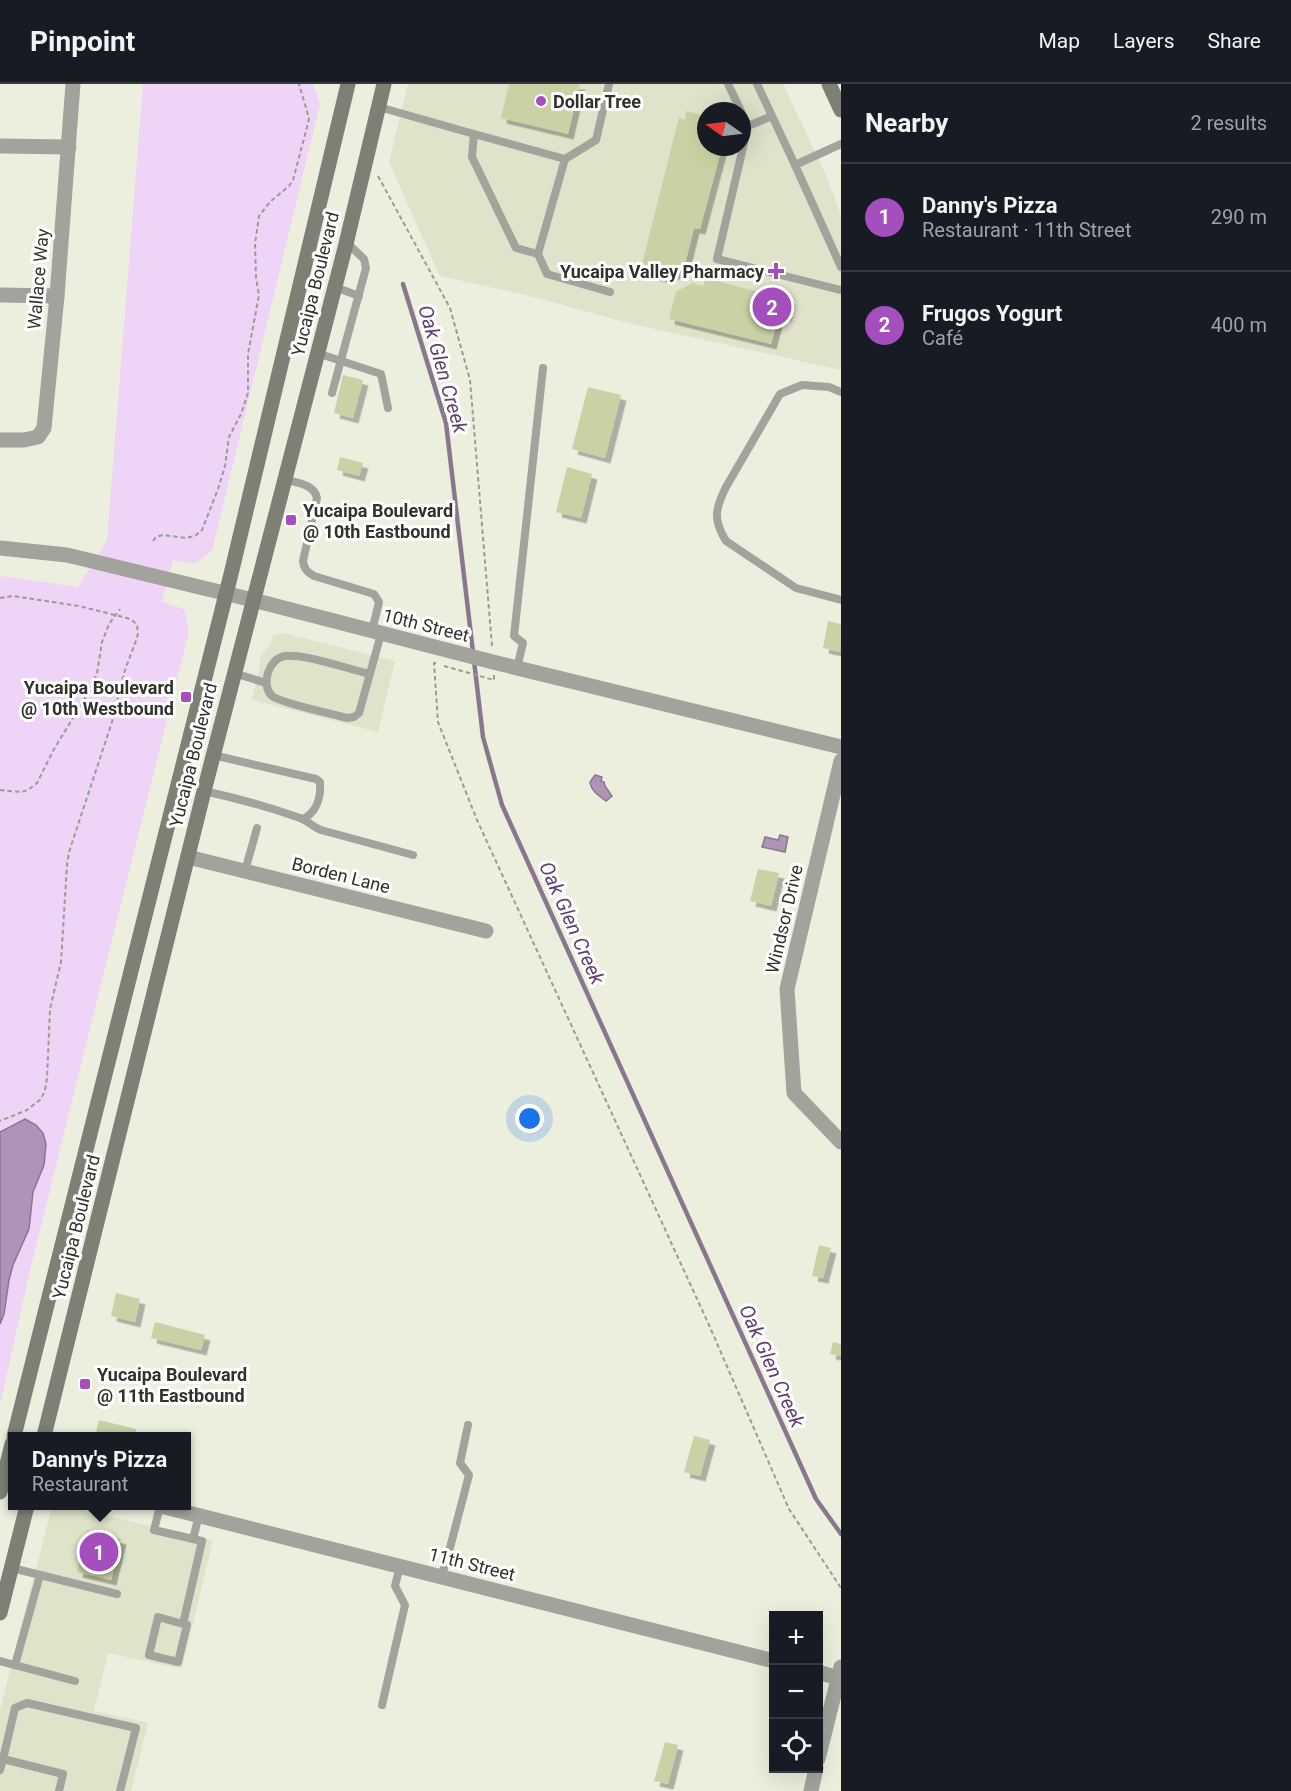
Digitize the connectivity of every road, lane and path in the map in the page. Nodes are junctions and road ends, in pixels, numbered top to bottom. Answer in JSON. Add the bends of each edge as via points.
{"nodes":[{"id":1,"x":73,"y":84,"type":"edge"},
{"id":2,"x":299,"y":84,"type":"edge"},
{"id":3,"x":348,"y":84,"type":"edge"},
{"id":4,"x":384,"y":84,"type":"edge"},
{"id":5,"x":609,"y":84,"type":"edge"},
{"id":6,"x":728,"y":84,"type":"edge"},
{"id":7,"x":757,"y":84,"type":"edge"},
{"id":8,"x":830,"y":84,"type":"edge"},
{"id":9,"x":736,"y":102,"type":"edge"},
{"id":10,"x":379,"y":107,"type":"junction"},
{"id":11,"x":841,"y":110,"type":"edge"},
{"id":12,"x":772,"y":116,"type":"junction"},
{"id":13,"x":751,"y":125,"type":"edge"},
{"id":14,"x":474,"y":134,"type":"junction"},
{"id":15,"x":841,"y":144,"type":"edge"},
{"id":16,"x":0,"y":146,"type":"edge"},
{"id":17,"x":69,"y":147,"type":"junction"},
{"id":18,"x":741,"y":156,"type":"edge"},
{"id":19,"x":565,"y":159,"type":"junction"},
{"id":20,"x":795,"y":165,"type":"junction"},
{"id":21,"x":378,"y":176,"type":"dead end"},
{"id":22,"x":346,"y":242,"type":"junction"},
{"id":23,"x":538,"y":254,"type":"junction"},
{"id":24,"x":841,"y":267,"type":"edge"},
{"id":25,"x":335,"y":287,"type":"junction"},
{"id":26,"x":841,"y":290,"type":"edge"},
{"id":27,"x":610,"y":291,"type":"dead end"},
{"id":28,"x":0,"y":295,"type":"edge"},
{"id":29,"x":57,"y":296,"type":"junction"},
{"id":30,"x":359,"y":296,"type":"junction"},
{"id":31,"x":318,"y":353,"type":"junction"},
{"id":32,"x":340,"y":361,"type":"junction"},
{"id":33,"x":543,"y":368,"type":"dead end"},
{"id":34,"x":841,"y":392,"type":"edge"},
{"id":35,"x":332,"y":393,"type":"dead end"},
{"id":36,"x":388,"y":408,"type":"dead end"},
{"id":37,"x":0,"y":440,"type":"edge"},
{"id":38,"x":285,"y":479,"type":"junction"},
{"id":39,"x":153,"y":541,"type":"dead end"},
{"id":40,"x":0,"y":548,"type":"edge"},
{"id":41,"x":226,"y":594,"type":"junction"},
{"id":42,"x":0,"y":598,"type":"edge"},
{"id":43,"x":253,"y":600,"type":"junction"},
{"id":44,"x":841,"y":600,"type":"edge"},
{"id":45,"x":120,"y":609,"type":"dead end"},
{"id":46,"x":116,"y":614,"type":"junction"},
{"id":47,"x":376,"y":632,"type":"junction"},
{"id":48,"x":489,"y":661,"type":"junction"},
{"id":49,"x":517,"y":668,"type":"junction"},
{"id":50,"x":234,"y":673,"type":"junction"},
{"id":51,"x":370,"y":674,"type":"junction"},
{"id":52,"x":266,"y":683,"type":"junction"},
{"id":53,"x":841,"y":747,"type":"edge"},
{"id":54,"x":213,"y":754,"type":"junction"},
{"id":55,"x":841,"y":761,"type":"edge"},
{"id":56,"x":0,"y":790,"type":"edge"},
{"id":57,"x":204,"y":791,"type":"junction"},
{"id":58,"x":303,"y":819,"type":"junction"},
{"id":59,"x":257,"y":828,"type":"dead end"},
{"id":60,"x":413,"y":855,"type":"dead end"},
{"id":61,"x":188,"y":857,"type":"junction"},
{"id":62,"x":245,"y":871,"type":"junction"},
{"id":63,"x":486,"y":931,"type":"dead end"},
{"id":64,"x":0,"y":1121,"type":"edge"},
{"id":65,"x":841,"y":1142,"type":"edge"},
{"id":66,"x":468,"y":1425,"type":"dead end"},
{"id":67,"x":15,"y":1432,"type":"edge"},
{"id":68,"x":45,"y":1432,"type":"edge"},
{"id":69,"x":8,"y":1470,"type":"edge"},
{"id":70,"x":0,"y":1492,"type":"edge"},
{"id":71,"x":26,"y":1510,"type":"edge"},
{"id":72,"x":159,"y":1510,"type":"edge"},
{"id":73,"x":177,"y":1510,"type":"edge"},
{"id":74,"x":199,"y":1515,"type":"junction"},
{"id":75,"x":193,"y":1539,"type":"junction"},
{"id":76,"x":400,"y":1566,"type":"junction"},
{"id":77,"x":12,"y":1568,"type":"junction"},
{"id":78,"x":40,"y":1575,"type":"junction"},
{"id":79,"x":441,"y":1576,"type":"junction"},
{"id":80,"x":841,"y":1588,"type":"edge"},
{"id":81,"x":117,"y":1594,"type":"dead end"},
{"id":82,"x":0,"y":1613,"type":"edge"},
{"id":83,"x":183,"y":1624,"type":"junction"},
{"id":84,"x":769,"y":1660,"type":"edge"},
{"id":85,"x":0,"y":1661,"type":"edge"},
{"id":86,"x":15,"y":1665,"type":"junction"},
{"id":87,"x":823,"y":1672,"type":"edge"},
{"id":88,"x":840,"y":1672,"type":"edge"},
{"id":89,"x":75,"y":1681,"type":"dead end"},
{"id":90,"x":382,"y":1705,"type":"dead end"},
{"id":91,"x":823,"y":1742,"type":"edge"},
{"id":92,"x":3,"y":1759,"type":"junction"},
{"id":93,"x":0,"y":1770,"type":"edge"},
{"id":94,"x":815,"y":1773,"type":"edge"},
{"id":95,"x":59,"y":1791,"type":"edge"},
{"id":96,"x":120,"y":1791,"type":"edge"},
{"id":97,"x":811,"y":1791,"type":"edge"}],
"edges":[{"from":1,"to":17,"type":"street","name":"Wallace Way"},
{"from":2,"to":39,"type":"path","via":[[309,118],[293,180],[259,216],[255,244],[259,295],[248,354],[248,393],[229,438],[218,489],[202,530],[195,536],[163,535]]},
{"from":3,"to":41,"type":"main road","name":"Yucaipa Boulevard"},
{"from":4,"to":10,"type":"main road","name":"Yucaipa Boulevard"},
{"from":5,"to":19,"type":"lane","via":[[596,140]]},
{"from":6,"to":9,"type":"lane"},
{"from":7,"to":12,"type":"lane"},
{"from":8,"to":11,"type":"main road"},
{"from":10,"to":14,"type":"lane"},
{"from":10,"to":22,"type":"main road","name":"Yucaipa Boulevard"},
{"from":12,"to":13,"type":"lane"},
{"from":12,"to":20,"type":"lane"},
{"from":14,"to":19,"type":"lane"},
{"from":14,"to":23,"type":"lane","via":[[472,157],[516,248]]},
{"from":15,"to":20,"type":"lane"},
{"from":16,"to":17,"type":"street"},
{"from":17,"to":29,"type":"street","name":"Wallace Way"},
{"from":18,"to":26,"type":"lane","via":[[717,259]]},
{"from":19,"to":23,"type":"lane"},
{"from":20,"to":24,"type":"lane"},
{"from":21,"to":48,"type":"path","via":[[450,308],[470,380]]},
{"from":22,"to":25,"type":"main road","name":"Yucaipa Boulevard"},
{"from":22,"to":30,"type":"lane","via":[[364,259],[366,268]]},
{"from":23,"to":27,"type":"lane","via":[[547,274]]},
{"from":25,"to":30,"type":"lane"},
{"from":25,"to":31,"type":"main road","name":"Yucaipa Boulevard"},
{"from":28,"to":29,"type":"street"},
{"from":29,"to":37,"type":"street","name":"Wallace Way","via":[[44,428],[38,437]]},
{"from":30,"to":32,"type":"lane"},
{"from":31,"to":32,"type":"lane"},
{"from":31,"to":38,"type":"main road","name":"Yucaipa Boulevard"},
{"from":32,"to":35,"type":"lane"},
{"from":32,"to":36,"type":"lane","via":[[381,375]]},
{"from":33,"to":49,"type":"lane","via":[[514,636],[523,643]]},
{"from":34,"to":44,"type":"lane","via":[[802,385],[780,394],[719,501],[716,513],[726,541],[796,588]]},
{"from":38,"to":43,"type":"main road","name":"Yucaipa Boulevard"},
{"from":38,"to":47,"type":"lane","via":[[311,487],[317,498],[304,567],[314,576],[374,594],[379,602]]},
{"from":40,"to":41,"type":"street","name":"10th Street","via":[[67,555]]},
{"from":41,"to":43,"type":"street","name":"10th Street"},
{"from":41,"to":67,"type":"main road","name":"Yucaipa Boulevard"},
{"from":42,"to":46,"type":"path","via":[[14,596]]},
{"from":43,"to":47,"type":"street","name":"10th Street"},
{"from":43,"to":50,"type":"main road","name":"Yucaipa Boulevard"},
{"from":45,"to":46,"type":"path"},
{"from":46,"to":56,"type":"path","via":[[102,642],[94,681],[37,783],[21,792]]},
{"from":46,"to":64,"type":"path","via":[[133,621],[138,633],[69,852],[61,962],[50,1009],[45,1090],[27,1110]]},
{"from":47,"to":48,"type":"street","name":"10th Street"},
{"from":47,"to":51,"type":"lane"},
{"from":48,"to":49,"type":"street","name":"10th Street"},
{"from":48,"to":80,"type":"path","via":[[494,680],[434,663],[438,722],[477,820],[709,1325],[789,1509]]},
{"from":49,"to":53,"type":"street","name":"10th Street"},
{"from":50,"to":52,"type":"lane"},
{"from":50,"to":54,"type":"main road","name":"Yucaipa Boulevard"},
{"from":51,"to":52,"type":"lane","via":[[296,655],[281,656],[270,669]]},
{"from":51,"to":52,"type":"lane","via":[[359,713],[347,718],[277,700]]},
{"from":54,"to":57,"type":"main road","name":"Yucaipa Boulevard"},
{"from":54,"to":58,"type":"lane","via":[[316,778],[321,787],[315,810]]},
{"from":55,"to":65,"type":"street","name":"Windsor Drive","via":[[788,989],[794,1093]]},
{"from":57,"to":58,"type":"lane"},
{"from":57,"to":61,"type":"main road","name":"Yucaipa Boulevard"},
{"from":58,"to":60,"type":"lane","via":[[321,830]]},
{"from":59,"to":62,"type":"lane"},
{"from":61,"to":62,"type":"street","name":"Borden Lane"},
{"from":61,"to":68,"type":"main road","name":"Yucaipa Boulevard"},
{"from":62,"to":63,"type":"street","name":"Borden Lane"},
{"from":66,"to":79,"type":"lane","via":[[460,1463],[469,1475]]},
{"from":69,"to":70,"type":"main road"},
{"from":71,"to":77,"type":"main road"},
{"from":72,"to":75,"type":"lane","via":[[154,1530]]},
{"from":73,"to":74,"type":"street","name":"11th Street"},
{"from":74,"to":75,"type":"lane"},
{"from":74,"to":76,"type":"street","name":"11th Street"},
{"from":75,"to":83,"type":"lane","via":[[202,1541]]},
{"from":76,"to":79,"type":"street","name":"11th Street"},
{"from":76,"to":90,"type":"lane","via":[[395,1586],[405,1605]]},
{"from":77,"to":78,"type":"lane"},
{"from":77,"to":82,"type":"main road"},
{"from":78,"to":81,"type":"lane"},
{"from":78,"to":86,"type":"lane"},
{"from":79,"to":84,"type":"street","name":"11th Street"},
{"from":83,"to":83,"type":"lane","via":[[158,1617],[149,1655],[178,1662],[187,1625]]},
{"from":85,"to":86,"type":"lane"},
{"from":86,"to":89,"type":"lane"},
{"from":87,"to":88,"type":"street"},
{"from":88,"to":91,"type":"street"},
{"from":92,"to":93,"type":"lane"},
{"from":92,"to":95,"type":"lane","via":[[63,1774]]},
{"from":92,"to":96,"type":"lane","via":[[15,1708],[27,1703],[136,1728]]},
{"from":94,"to":97,"type":"street"}]}
